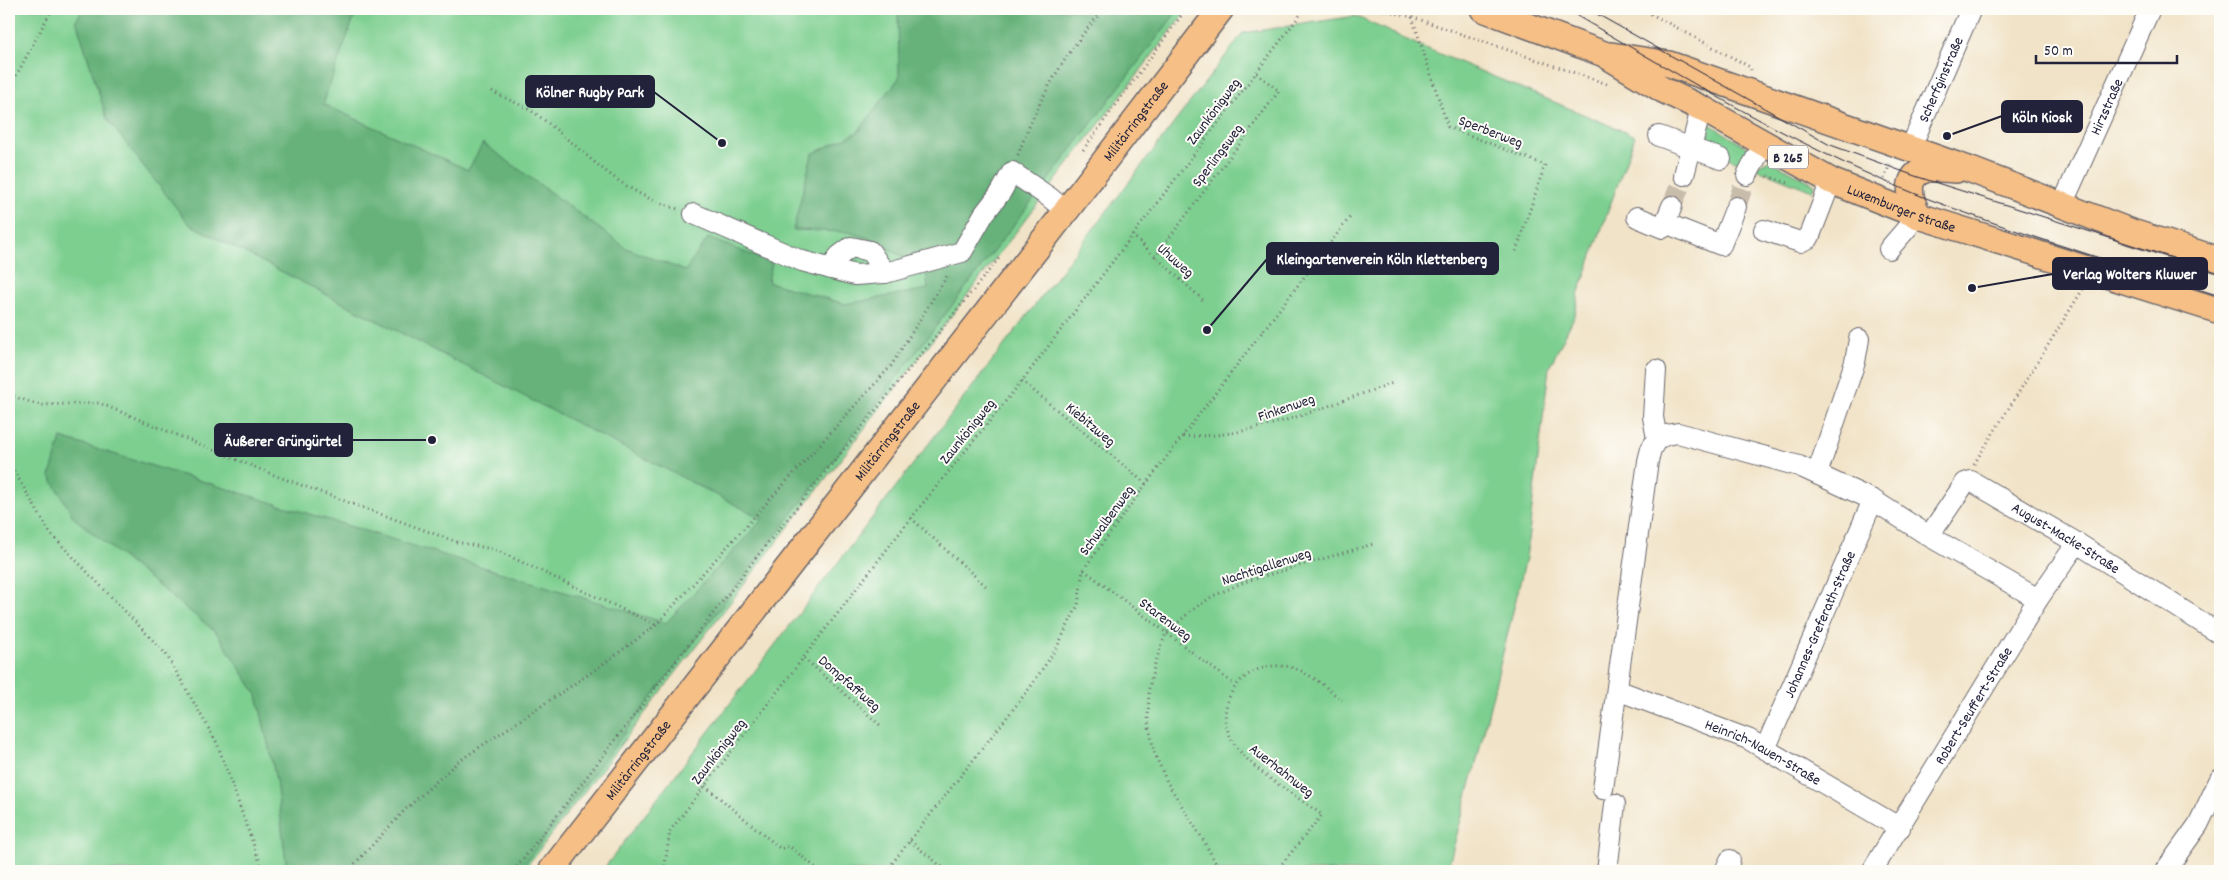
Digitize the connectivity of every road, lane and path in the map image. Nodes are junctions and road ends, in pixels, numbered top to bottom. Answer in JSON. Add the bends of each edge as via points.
{"nodes":[{"id":1,"x":52,"y":9,"type":"edge"},
{"id":2,"x":1104,"y":9,"type":"edge"},
{"id":3,"x":1186,"y":9,"type":"edge"},
{"id":4,"x":1221,"y":9,"type":"edge"},
{"id":5,"x":1298,"y":9,"type":"edge"},
{"id":6,"x":1315,"y":9,"type":"edge"},
{"id":7,"x":1378,"y":9,"type":"edge"},
{"id":8,"x":1483,"y":9,"type":"edge"},
{"id":9,"x":1642,"y":9,"type":"edge"},
{"id":10,"x":1971,"y":9,"type":"edge"},
{"id":11,"x":2150,"y":9,"type":"edge"},
{"id":12,"x":1303,"y":11,"type":"junction"},
{"id":13,"x":1412,"y":17,"type":"junction"},
{"id":14,"x":1604,"y":54,"type":"junction"},
{"id":15,"x":1256,"y":73,"type":"junction"},
{"id":16,"x":1617,"y":88,"type":"dead end"},
{"id":17,"x":9,"y":89,"type":"edge"},
{"id":18,"x":492,"y":91,"type":"dead end"},
{"id":19,"x":1762,"y":96,"type":"junction"},
{"id":20,"x":1703,"y":109,"type":"junction"},
{"id":21,"x":1659,"y":136,"type":"dead end"},
{"id":22,"x":1764,"y":144,"type":"junction"},
{"id":23,"x":1904,"y":147,"type":"junction"},
{"id":24,"x":1692,"y":149,"type":"junction"},
{"id":25,"x":1078,"y":158,"type":"dead end"},
{"id":26,"x":1720,"y":160,"type":"dead end"},
{"id":27,"x":1971,"y":170,"type":"junction"},
{"id":28,"x":1012,"y":172,"type":"junction"},
{"id":29,"x":1749,"y":172,"type":"joint"},
{"id":30,"x":1684,"y":175,"type":"tunnel mouth"},
{"id":31,"x":1831,"y":180,"type":"junction"},
{"id":32,"x":1792,"y":185,"type":"dead end"},
{"id":33,"x":1876,"y":200,"type":"junction"},
{"id":34,"x":2062,"y":205,"type":"junction"},
{"id":35,"x":1672,"y":206,"type":"tunnel mouth"},
{"id":36,"x":1736,"y":207,"type":"tunnel mouth"},
{"id":37,"x":1066,"y":212,"type":"junction"},
{"id":38,"x":694,"y":214,"type":"joint"},
{"id":39,"x":1916,"y":215,"type":"junction"},
{"id":40,"x":1350,"y":217,"type":"dead end"},
{"id":41,"x":1637,"y":217,"type":"dead end"},
{"id":42,"x":1675,"y":227,"type":"dead end"},
{"id":43,"x":1764,"y":230,"type":"dead end"},
{"id":44,"x":1132,"y":235,"type":"junction"},
{"id":45,"x":1889,"y":249,"type":"dead end"},
{"id":46,"x":1006,"y":250,"type":"dead end"},
{"id":47,"x":962,"y":252,"type":"junction"},
{"id":48,"x":1515,"y":254,"type":"dead end"},
{"id":49,"x":1155,"y":257,"type":"junction"},
{"id":50,"x":2220,"y":260,"type":"edge"},
{"id":51,"x":832,"y":269,"type":"junction"},
{"id":52,"x":2089,"y":269,"type":"junction"},
{"id":53,"x":885,"y":273,"type":"junction"},
{"id":54,"x":1204,"y":301,"type":"dead end"},
{"id":55,"x":2220,"y":311,"type":"edge"},
{"id":56,"x":1859,"y":339,"type":"dead end"},
{"id":57,"x":1656,"y":370,"type":"dead end"},
{"id":58,"x":1022,"y":380,"type":"junction"},
{"id":59,"x":1393,"y":382,"type":"dead end"},
{"id":60,"x":9,"y":395,"type":"edge"},
{"id":61,"x":1183,"y":436,"type":"junction"},
{"id":62,"x":1657,"y":439,"type":"junction"},
{"id":63,"x":9,"y":462,"type":"edge"},
{"id":64,"x":1817,"y":474,"type":"junction"},
{"id":65,"x":1971,"y":481,"type":"junction"},
{"id":66,"x":1146,"y":484,"type":"junction"},
{"id":67,"x":1872,"y":500,"type":"junction"},
{"id":68,"x":911,"y":518,"type":"junction"},
{"id":69,"x":1929,"y":536,"type":"junction"},
{"id":70,"x":2077,"y":543,"type":"junction"},
{"id":71,"x":1373,"y":544,"type":"dead end"},
{"id":72,"x":1083,"y":570,"type":"junction"},
{"id":73,"x":988,"y":588,"type":"dead end"},
{"id":74,"x":2038,"y":599,"type":"junction"},
{"id":75,"x":656,"y":625,"type":"junction"},
{"id":76,"x":1166,"y":633,"type":"junction"},
{"id":77,"x":2220,"y":634,"type":"edge"},
{"id":78,"x":804,"y":658,"type":"junction"},
{"id":79,"x":1235,"y":685,"type":"junction"},
{"id":80,"x":1617,"y":690,"type":"junction"},
{"id":81,"x":1342,"y":700,"type":"dead end"},
{"id":82,"x":881,"y":726,"type":"dead end"},
{"id":83,"x":1766,"y":747,"type":"junction"},
{"id":84,"x":2220,"y":780,"type":"edge"},
{"id":85,"x":705,"y":786,"type":"junction"},
{"id":86,"x":2215,"y":807,"type":"edge"},
{"id":87,"x":1900,"y":828,"type":"junction"},
{"id":88,"x":910,"y":841,"type":"junction"},
{"id":89,"x":1021,"y":867,"type":"dead end"},
{"id":90,"x":263,"y":871,"type":"edge"},
{"id":91,"x":348,"y":871,"type":"edge"},
{"id":92,"x":514,"y":871,"type":"edge"},
{"id":93,"x":551,"y":871,"type":"edge"},
{"id":94,"x":664,"y":871,"type":"edge"},
{"id":95,"x":820,"y":871,"type":"edge"},
{"id":96,"x":886,"y":871,"type":"edge"},
{"id":97,"x":947,"y":871,"type":"edge"},
{"id":98,"x":1017,"y":871,"type":"edge"},
{"id":99,"x":1220,"y":871,"type":"edge"},
{"id":100,"x":1276,"y":871,"type":"edge"},
{"id":101,"x":1607,"y":871,"type":"edge"},
{"id":102,"x":1872,"y":871,"type":"edge"},
{"id":103,"x":2165,"y":871,"type":"edge"}],
"edges":[{"from":1,"to":17,"type":"path"},
{"from":2,"to":28,"type":"path","via":[[1066,57],[1047,89],[1027,128]]},
{"from":3,"to":25,"type":"path"},
{"from":4,"to":37,"type":"main road","name":"Militärringstraße"},
{"from":5,"to":12,"type":"path"},
{"from":6,"to":12,"type":"path"},
{"from":7,"to":13,"type":"path"},
{"from":8,"to":14,"type":"main road","name":"Luxemburger Straße","number":"B 265"},
{"from":9,"to":19,"type":"path","via":[[1750,67]]},
{"from":10,"to":23,"type":"street","name":"Scherfginstraße"},
{"from":11,"to":34,"type":"street","name":"Hirzstraße"},
{"from":12,"to":15,"type":"path","name":"Zaunkönigweg"},
{"from":13,"to":16,"type":"path"},
{"from":13,"to":48,"type":"path","name":"Sperberweg","via":[[1448,127],[1545,164]]},
{"from":14,"to":19,"type":"main road","name":"Luxemburger Straße","number":"B 265","via":[[1669,64]]},
{"from":14,"to":20,"type":"main road","name":"Luxemburger Straße","number":"B 265","via":[[1663,90]]},
{"from":15,"to":44,"type":"path","name":"Zaunkönigweg"},
{"from":15,"to":49,"type":"path","name":"Sperlingsweg","via":[[1279,91]]},
{"from":18,"to":38,"type":"path","via":[[535,113],[610,177],[663,205]]},
{"from":19,"to":23,"type":"main road","name":"Luxemburger Straße","number":"B 265"},
{"from":20,"to":22,"type":"main road","name":"Luxemburger Straße","number":"B 265"},
{"from":20,"to":24,"type":"street"},
{"from":21,"to":24,"type":"street"},
{"from":22,"to":29,"type":"street"},
{"from":22,"to":31,"type":"main road","name":"Luxemburger Straße","number":"B 265"},
{"from":23,"to":27,"type":"main road","name":"Luxemburger Straße","number":"B 265"},
{"from":23,"to":33,"type":"path"},
{"from":24,"to":26,"type":"street"},
{"from":24,"to":30,"type":"street"},
{"from":27,"to":34,"type":"main road","name":"Luxemburger Straße","number":"B 265"},
{"from":27,"to":39,"type":"main road","via":[[1925,170],[1915,176],[1909,191]]},
{"from":28,"to":37,"type":"street"},
{"from":28,"to":47,"type":"street"},
{"from":29,"to":32,"type":"path"},
{"from":31,"to":33,"type":"main road","name":"Luxemburger Straße","number":"B 265"},
{"from":31,"to":43,"type":"street","via":[[1809,238],[1800,242]]},
{"from":33,"to":39,"type":"main road","name":"Luxemburger Straße","number":"B 265"},
{"from":34,"to":50,"type":"main road","name":"Luxemburger Straße","number":"B 265"},
{"from":35,"to":41,"type":"street","via":[[1663,228]]},
{"from":36,"to":42,"type":"street","via":[[1721,244]]},
{"from":37,"to":93,"type":"main road","name":"Militärringstraße"},
{"from":38,"to":51,"type":"street","via":[[802,261]]},
{"from":39,"to":45,"type":"street"},
{"from":39,"to":52,"type":"main road","name":"Luxemburger Straße","number":"B 265"},
{"from":40,"to":61,"type":"path","name":"Schwalbenweg"},
{"from":44,"to":49,"type":"path","name":"Uhuweg"},
{"from":44,"to":58,"type":"path","name":"Zaunkönigweg"},
{"from":46,"to":92,"type":"path","via":[[759,554]]},
{"from":47,"to":53,"type":"street"},
{"from":47,"to":75,"type":"path","via":[[891,366]]},
{"from":49,"to":54,"type":"path","name":"Uhuweg"},
{"from":51,"to":53,"type":"street","via":[[855,275]]},
{"from":51,"to":53,"type":"street","via":[[839,256],[851,246],[870,251]]},
{"from":52,"to":55,"type":"main road","name":"Luxemburger Straße","number":"B 265"},
{"from":52,"to":65,"type":"path","via":[[2082,289],[1974,463]]},
{"from":56,"to":64,"type":"street","via":[[1855,362]]},
{"from":57,"to":62,"type":"street","via":[[1653,417]]},
{"from":58,"to":66,"type":"path","name":"Kiebitzweg"},
{"from":58,"to":68,"type":"path","name":"Zaunkönigweg"},
{"from":59,"to":61,"type":"path","name":"Finkenweg","via":[[1252,430],[1209,437]]},
{"from":60,"to":75,"type":"path","via":[[40,405],[99,403],[279,477],[457,542],[496,550]]},
{"from":61,"to":66,"type":"path","name":"Schwalbenweg"},
{"from":62,"to":64,"type":"street","via":[[1678,433],[1799,466]]},
{"from":62,"to":80,"type":"street","via":[[1648,461]]},
{"from":63,"to":90,"type":"path","via":[[50,533],[166,654],[217,743]]},
{"from":64,"to":67,"type":"street"},
{"from":65,"to":69,"type":"street","via":[[1965,483]]},
{"from":65,"to":70,"type":"street","name":"August-Macke-Straße"},
{"from":66,"to":72,"type":"path","name":"Schwalbenweg"},
{"from":67,"to":69,"type":"street"},
{"from":67,"to":83,"type":"street","name":"Johannes-Greferath-Straße"},
{"from":68,"to":73,"type":"path"},
{"from":68,"to":78,"type":"path","name":"Zaunkönigweg"},
{"from":69,"to":74,"type":"street"},
{"from":70,"to":74,"type":"street","name":"Robert-Seuffert-Straße"},
{"from":70,"to":77,"type":"street","name":"August-Macke-Straße"},
{"from":71,"to":76,"type":"path","name":"Nachtigallenweg","via":[[1244,582],[1213,596]]},
{"from":72,"to":76,"type":"path","name":"Starenweg"},
{"from":72,"to":88,"type":"path","name":"Schwalbenweg","via":[[1078,605],[1056,649],[1029,689]]},
{"from":74,"to":87,"type":"street","name":"Robert-Seuffert-Straße"},
{"from":75,"to":91,"type":"path","via":[[459,761],[406,809]]},
{"from":76,"to":79,"type":"path","name":"Starenweg"},
{"from":76,"to":99,"type":"path","name":"Nachtigallenweg","via":[[1149,688],[1148,721],[1154,752],[1167,782]]},
{"from":78,"to":82,"type":"path","name":"Dompfaffweg"},
{"from":78,"to":85,"type":"path","name":"Zaunkönigweg"},
{"from":79,"to":81,"type":"path","via":[[1264,668],[1283,666],[1301,671]]},
{"from":79,"to":100,"type":"path","name":"Auerhahnweg","via":[[1225,714],[1233,742],[1253,765],[1322,815]]},
{"from":80,"to":83,"type":"street","name":"Heinrich-Nauen-Straße"},
{"from":80,"to":101,"type":"street","via":[[1611,721]]},
{"from":83,"to":87,"type":"street","name":"Heinrich-Nauen-Straße"},
{"from":84,"to":86,"type":"street"},
{"from":85,"to":94,"type":"path","name":"Zaunkönigweg","via":[[670,831]]},
{"from":85,"to":95,"type":"path","via":[[781,849],[789,846]]},
{"from":86,"to":103,"type":"street"},
{"from":87,"to":102,"type":"street","name":"Robert-Seuffert-Straße"},
{"from":88,"to":96,"type":"path","name":"Schwalbenweg"},
{"from":88,"to":97,"type":"path"},
{"from":89,"to":98,"type":"path"}]}
